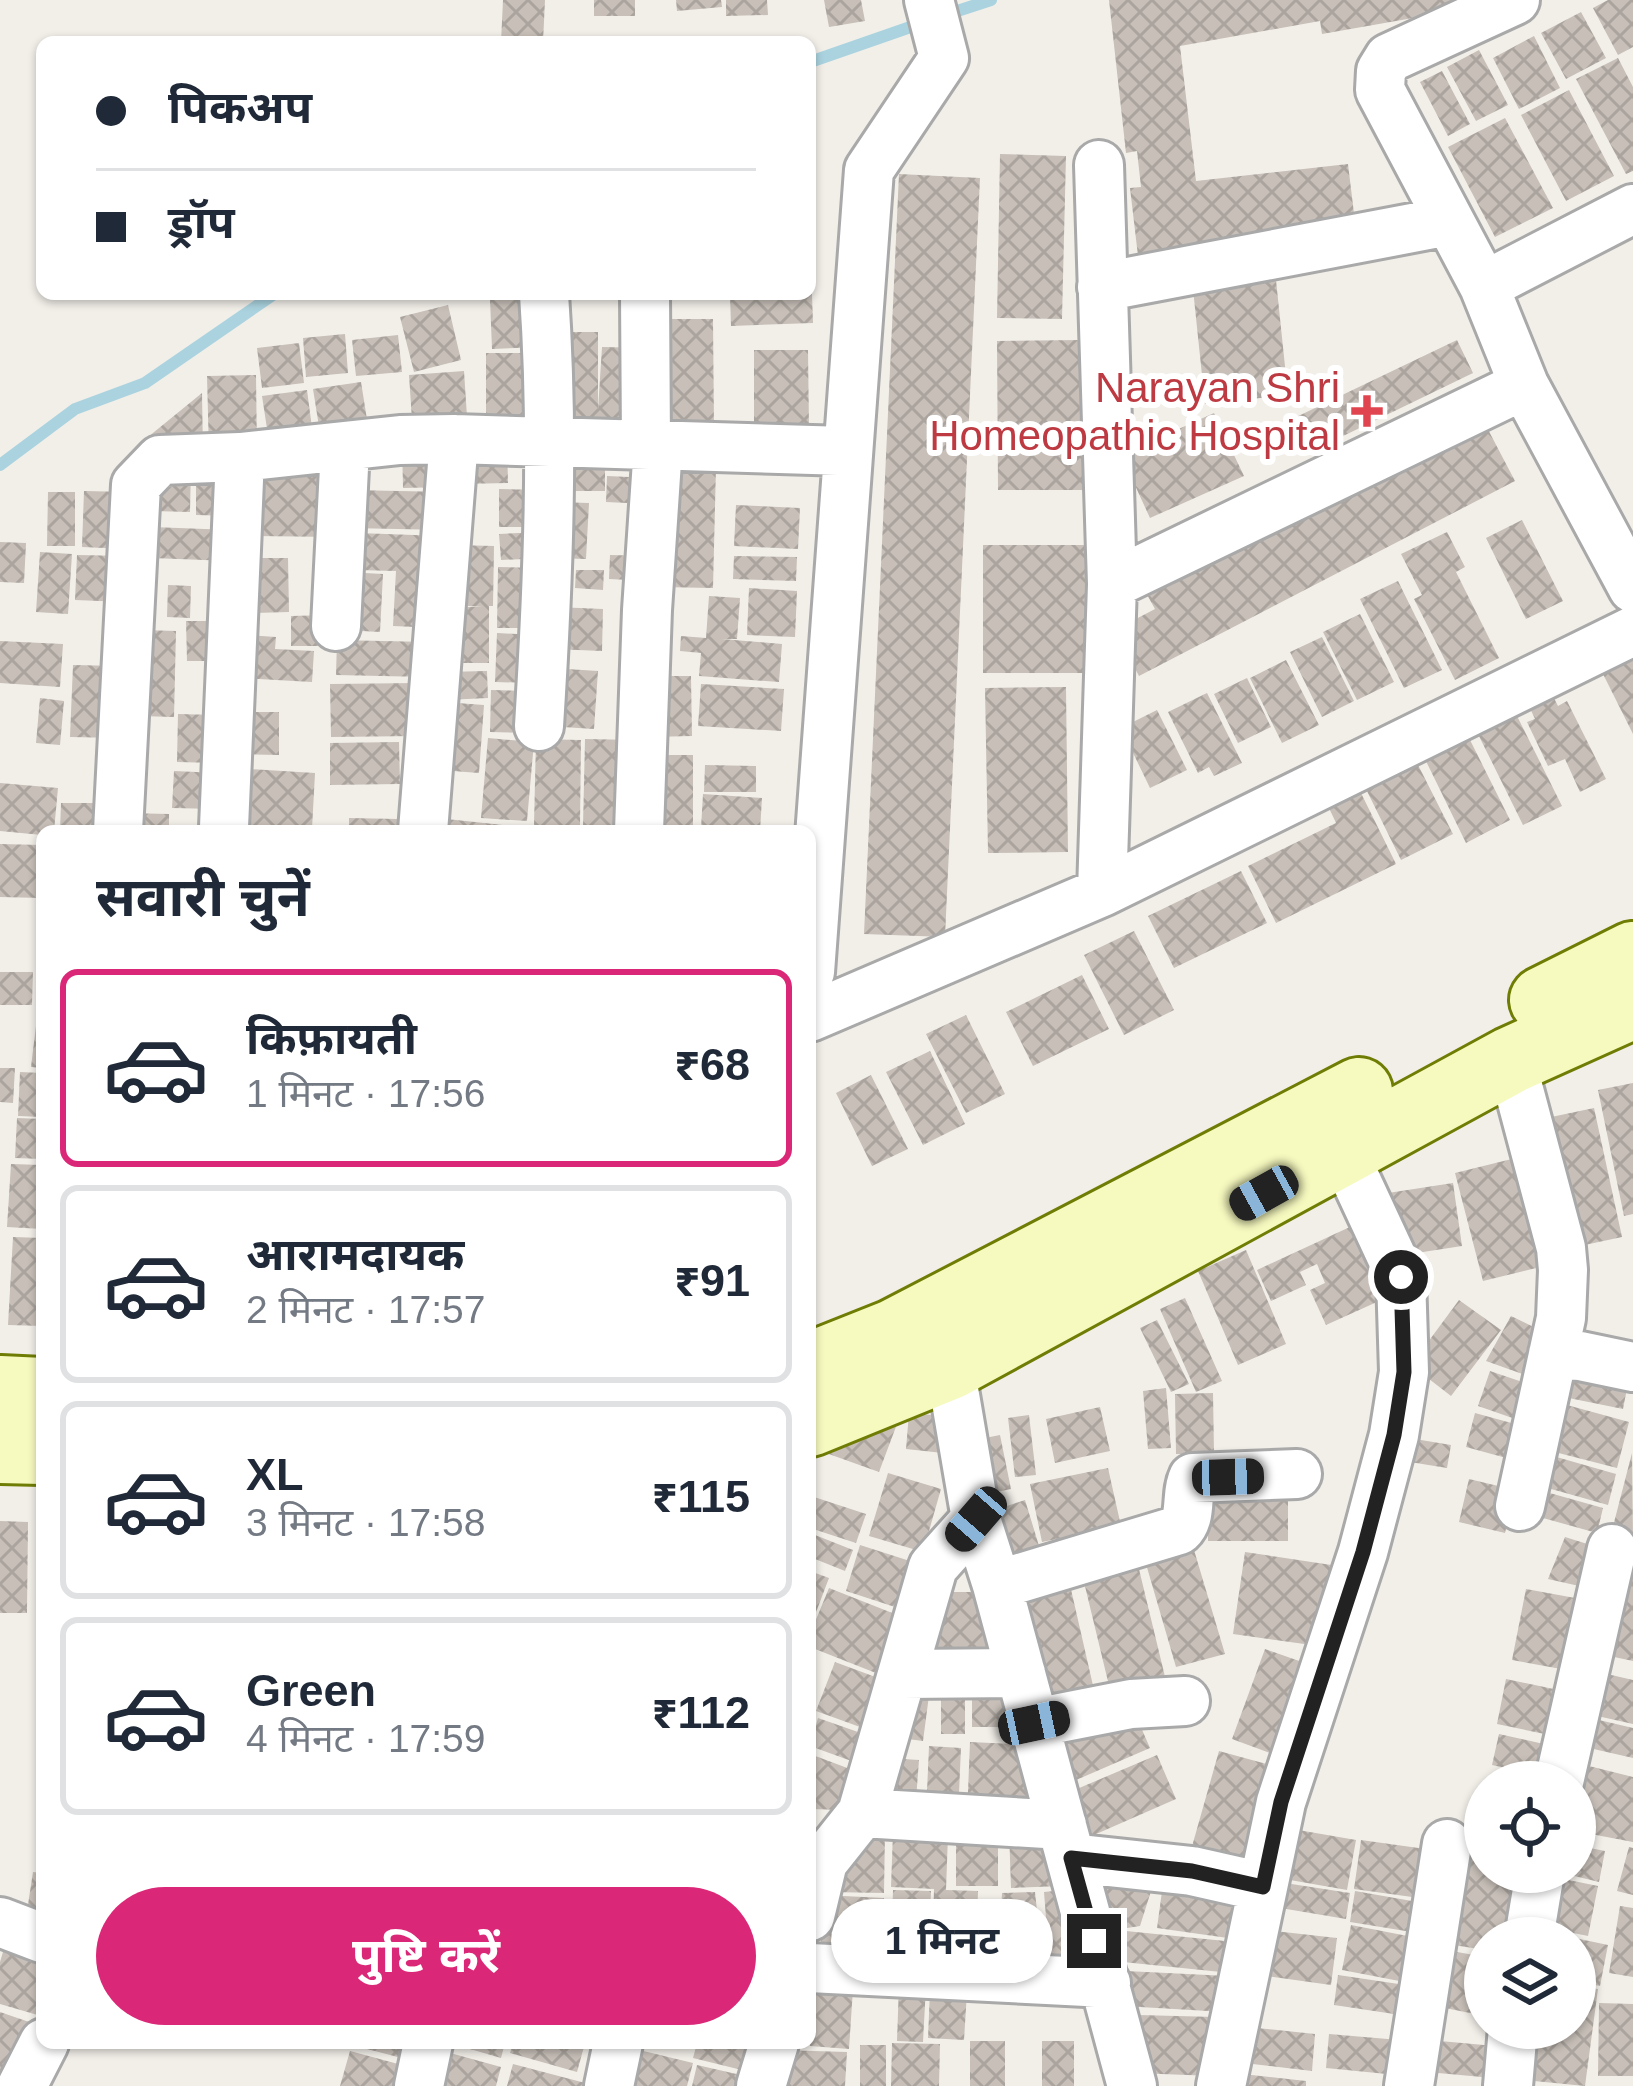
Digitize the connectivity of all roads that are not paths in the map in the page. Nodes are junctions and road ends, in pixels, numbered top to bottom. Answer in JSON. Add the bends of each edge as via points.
{"nodes":[{"id":1,"x":1515,"y":0,"type":"edge"},
{"id":2,"x":930,"y":3,"type":"edge"},
{"id":3,"x":1099,"y":165,"type":"dead end"},
{"id":4,"x":1633,"y":209,"type":"edge"},
{"id":5,"x":1449,"y":221,"type":"junction"},
{"id":6,"x":1484,"y":286,"type":"junction"},
{"id":7,"x":1102,"y":287,"type":"junction"},
{"id":8,"x":544,"y":300,"type":"edge"},
{"id":9,"x":644,"y":300,"type":"edge"},
{"id":10,"x":1525,"y":385,"type":"junction"},
{"id":11,"x":454,"y":439,"type":"junction"},
{"id":12,"x":548,"y":441,"type":"junction"},
{"id":13,"x":652,"y":445,"type":"junction"},
{"id":14,"x":345,"y":448,"type":"junction"},
{"id":15,"x":846,"y":451,"type":"junction"},
{"id":16,"x":240,"y":458,"type":"junction"},
{"id":17,"x":1112,"y":584,"type":"junction"},
{"id":18,"x":1633,"y":588,"type":"edge"},
{"id":19,"x":335,"y":626,"type":"dead end"},
{"id":20,"x":1633,"y":631,"type":"edge"},
{"id":21,"x":539,"y":726,"type":"dead end"},
{"id":22,"x":118,"y":825,"type":"edge"},
{"id":23,"x":224,"y":825,"type":"edge"},
{"id":24,"x":424,"y":825,"type":"edge"},
{"id":25,"x":639,"y":825,"type":"edge"},
{"id":26,"x":816,"y":868,"type":"edge"},
{"id":27,"x":1102,"y":892,"type":"junction"},
{"id":28,"x":1633,"y":955,"type":"edge"},
{"id":29,"x":1633,"y":1005,"type":"edge"},
{"id":30,"x":816,"y":1014,"type":"edge"},
{"id":31,"x":1511,"y":1060,"type":"junction"},
{"id":32,"x":1342,"y":1150,"type":"junction"},
{"id":33,"x":1553,"y":1354,"type":"junction"},
{"id":34,"x":816,"y":1364,"type":"edge"},
{"id":35,"x":950,"y":1366,"type":"junction"},
{"id":36,"x":1633,"y":1367,"type":"edge"},
{"id":37,"x":0,"y":1389,"type":"edge"},
{"id":38,"x":36,"y":1391,"type":"edge"},
{"id":39,"x":816,"y":1421,"type":"edge"},
{"id":40,"x":0,"y":1450,"type":"edge"},
{"id":41,"x":36,"y":1451,"type":"edge"},
{"id":42,"x":1297,"y":1474,"type":"dead end"},
{"id":43,"x":1520,"y":1506,"type":"dead end"},
{"id":44,"x":976,"y":1519,"type":"junction"},
{"id":45,"x":1612,"y":1549,"type":"dead end"},
{"id":46,"x":997,"y":1585,"type":"junction"},
{"id":47,"x":902,"y":1673,"type":"junction"},
{"id":48,"x":1021,"y":1673,"type":"junction"},
{"id":49,"x":1185,"y":1701,"type":"dead end"},
{"id":50,"x":1034,"y":1723,"type":"junction"},
{"id":51,"x":1564,"y":1761,"type":"edge"},
{"id":52,"x":862,"y":1813,"type":"junction"},
{"id":53,"x":1066,"y":1841,"type":"junction"},
{"id":54,"x":1447,"y":1844,"type":"dead end"},
{"id":55,"x":1263,"y":1887,"type":"junction"},
{"id":56,"x":816,"y":1891,"type":"edge"},
{"id":57,"x":0,"y":1922,"type":"edge"},
{"id":58,"x":36,"y":1936,"type":"edge"},
{"id":59,"x":816,"y":1968,"type":"edge"},
{"id":60,"x":1106,"y":1983,"type":"junction"},
{"id":61,"x":41,"y":2049,"type":"edge"},
{"id":62,"x":427,"y":2049,"type":"edge"},
{"id":63,"x":617,"y":2049,"type":"edge"},
{"id":64,"x":772,"y":2049,"type":"edge"},
{"id":65,"x":1512,"y":2049,"type":"edge"},
{"id":66,"x":22,"y":2086,"type":"edge"},
{"id":67,"x":419,"y":2086,"type":"edge"},
{"id":68,"x":609,"y":2086,"type":"edge"},
{"id":69,"x":761,"y":2086,"type":"edge"},
{"id":70,"x":1132,"y":2086,"type":"edge"},
{"id":71,"x":1221,"y":2086,"type":"edge"},
{"id":72,"x":1409,"y":2086,"type":"edge"},
{"id":73,"x":1508,"y":2086,"type":"edge"}],
"edges":[{"from":1,"to":5,"type":"street","via":[[1388,58],[1382,71],[1380,90]]},
{"from":2,"to":15,"type":"street","via":[[944,58],[869,170]]},
{"from":3,"to":7,"type":"street"},
{"from":4,"to":6,"type":"street"},
{"from":5,"to":6,"type":"street"},
{"from":5,"to":7,"type":"street"},
{"from":6,"to":10,"type":"street"},
{"from":7,"to":17,"type":"street"},
{"from":8,"to":12,"type":"street"},
{"from":9,"to":13,"type":"street"},
{"from":10,"to":17,"type":"street"},
{"from":10,"to":18,"type":"street"},
{"from":11,"to":12,"type":"street"},
{"from":11,"to":14,"type":"street"},
{"from":11,"to":24,"type":"street"},
{"from":12,"to":13,"type":"street"},
{"from":12,"to":21,"type":"street"},
{"from":13,"to":15,"type":"street"},
{"from":13,"to":25,"type":"street"},
{"from":14,"to":16,"type":"street"},
{"from":14,"to":19,"type":"street"},
{"from":15,"to":26,"type":"street"},
{"from":16,"to":22,"type":"street","via":[[160,460],[136,485]]},
{"from":16,"to":23,"type":"street"},
{"from":17,"to":27,"type":"street"},
{"from":20,"to":27,"type":"street"},
{"from":27,"to":30,"type":"street"},
{"from":28,"to":34,"type":"main road","via":[[893,1333]]},
{"from":29,"to":31,"type":"main road"},
{"from":31,"to":32,"type":"main road"},
{"from":31,"to":33,"type":"street","via":[[1561,1248]]},
{"from":32,"to":35,"type":"main road"},
{"from":32,"to":55,"type":"street","via":[[1401,1277],[1404,1372],[1369,1533],[1281,1802]]},
{"from":33,"to":36,"type":"street"},
{"from":33,"to":43,"type":"street"},
{"from":35,"to":39,"type":"main road"},
{"from":35,"to":44,"type":"street"},
{"from":37,"to":38,"type":"main road"},
{"from":40,"to":41,"type":"main road"},
{"from":42,"to":46,"type":"street","via":[[1193,1478],[1179,1530]]},
{"from":44,"to":46,"type":"street"},
{"from":44,"to":47,"type":"street","via":[[933,1567]]},
{"from":45,"to":51,"type":"street"},
{"from":46,"to":48,"type":"street"},
{"from":47,"to":48,"type":"street"},
{"from":47,"to":52,"type":"street"},
{"from":48,"to":50,"type":"street"},
{"from":49,"to":50,"type":"street"},
{"from":50,"to":53,"type":"street"},
{"from":52,"to":53,"type":"street"},
{"from":52,"to":56,"type":"street","via":[[823,1862]]},
{"from":53,"to":55,"type":"street"},
{"from":53,"to":60,"type":"street"},
{"from":54,"to":72,"type":"street"},
{"from":55,"to":71,"type":"street"},
{"from":57,"to":58,"type":"street"},
{"from":59,"to":60,"type":"street"},
{"from":60,"to":70,"type":"street"},
{"from":61,"to":66,"type":"street"},
{"from":62,"to":67,"type":"street"},
{"from":63,"to":68,"type":"street"},
{"from":64,"to":69,"type":"street"},
{"from":65,"to":73,"type":"street"}]}
